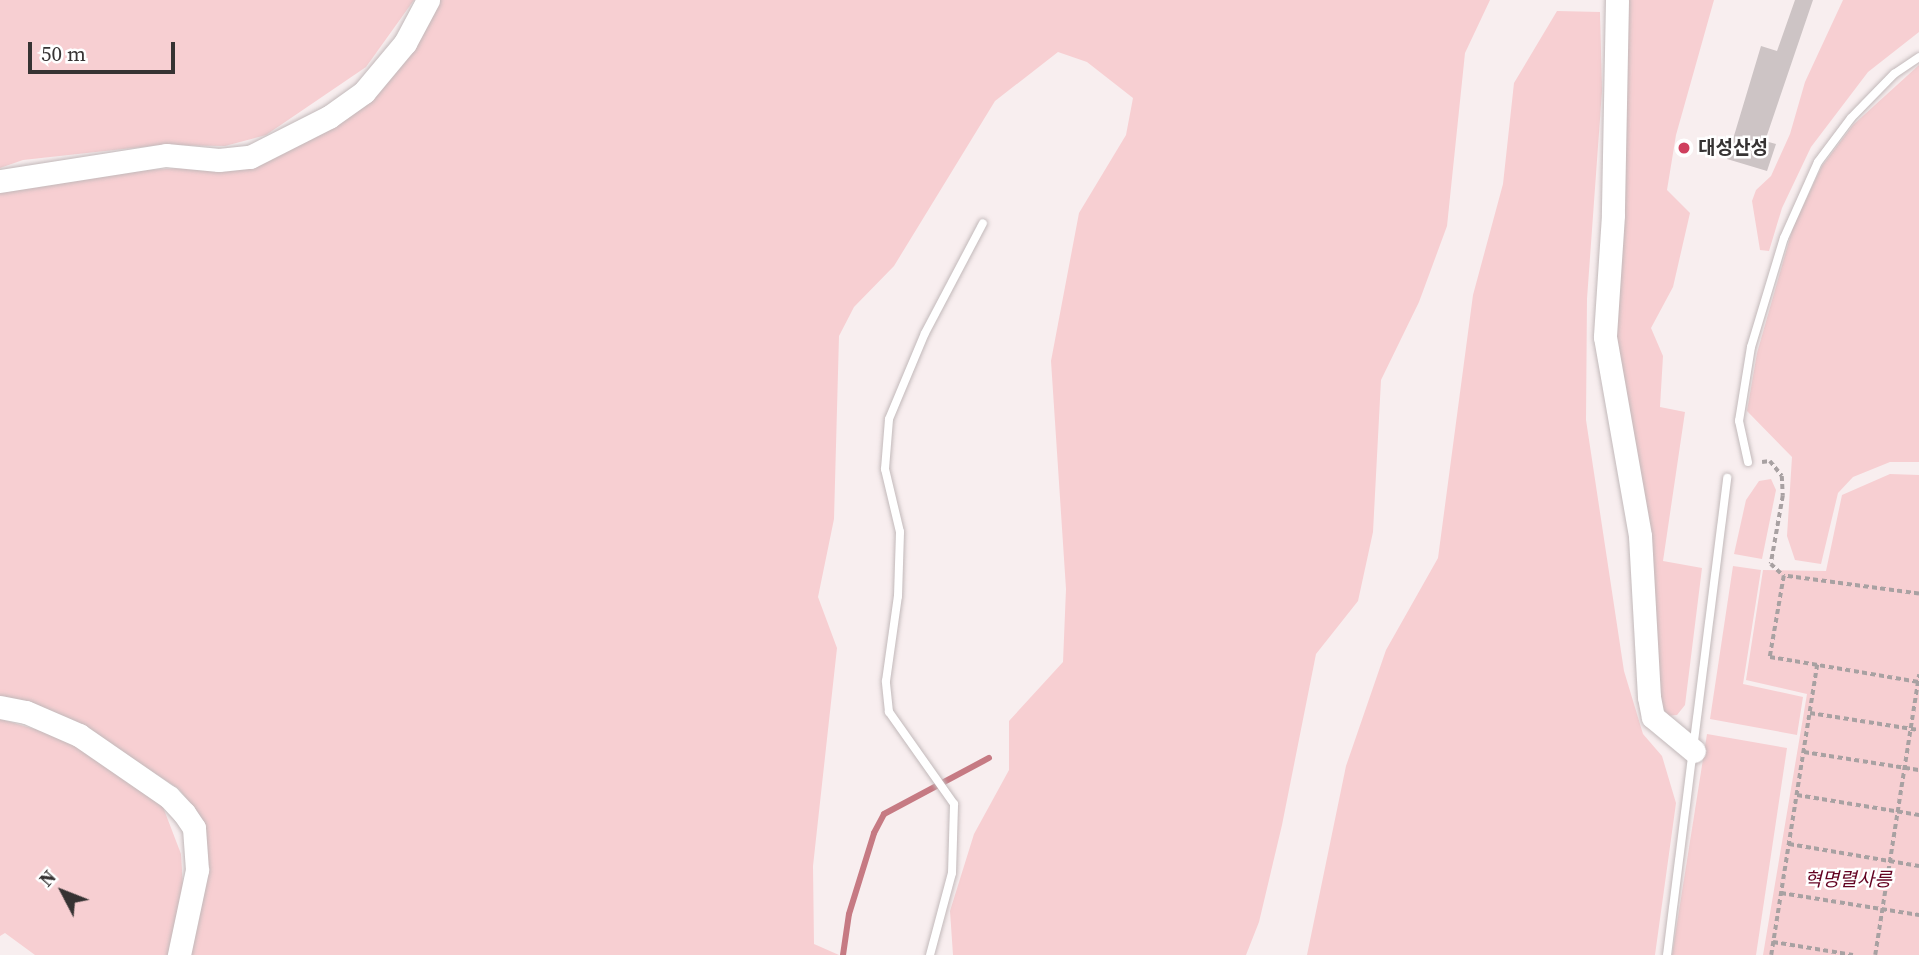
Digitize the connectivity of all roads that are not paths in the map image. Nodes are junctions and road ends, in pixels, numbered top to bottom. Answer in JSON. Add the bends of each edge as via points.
{"nodes":[{"id":1,"x":428,"y":0,"type":"edge"},
{"id":2,"x":1617,"y":0,"type":"edge"},
{"id":3,"x":1919,"y":57,"type":"edge"},
{"id":4,"x":0,"y":181,"type":"edge"},
{"id":5,"x":983,"y":223,"type":"dead end"},
{"id":6,"x":1748,"y":462,"type":"road end"},
{"id":7,"x":1727,"y":478,"type":"dead end"},
{"id":8,"x":0,"y":707,"type":"edge"},
{"id":9,"x":1694,"y":751,"type":"junction"},
{"id":10,"x":179,"y":955,"type":"edge"},
{"id":11,"x":930,"y":955,"type":"edge"},
{"id":12,"x":1667,"y":955,"type":"edge"}],
"edges":[{"from":1,"to":4,"type":"street","via":[[405,43],[364,92],[329,117],[250,157],[219,160],[166,155]]},
{"from":2,"to":9,"type":"street","via":[[1613,215],[1605,337],[1640,536],[1653,717]]},
{"from":3,"to":6,"type":"lane","via":[[1894,74],[1834,140],[1818,162],[1784,237],[1751,347],[1739,421]]},
{"from":5,"to":11,"type":"lane","via":[[925,333],[889,419],[885,468],[900,532],[898,596],[886,681],[889,712],[954,804],[952,873]]},
{"from":7,"to":9,"type":"lane"},
{"from":8,"to":10,"type":"street","via":[[26,712],[79,735],[169,797],[184,813],[194,828],[197,870]]},
{"from":9,"to":12,"type":"lane"}]}
